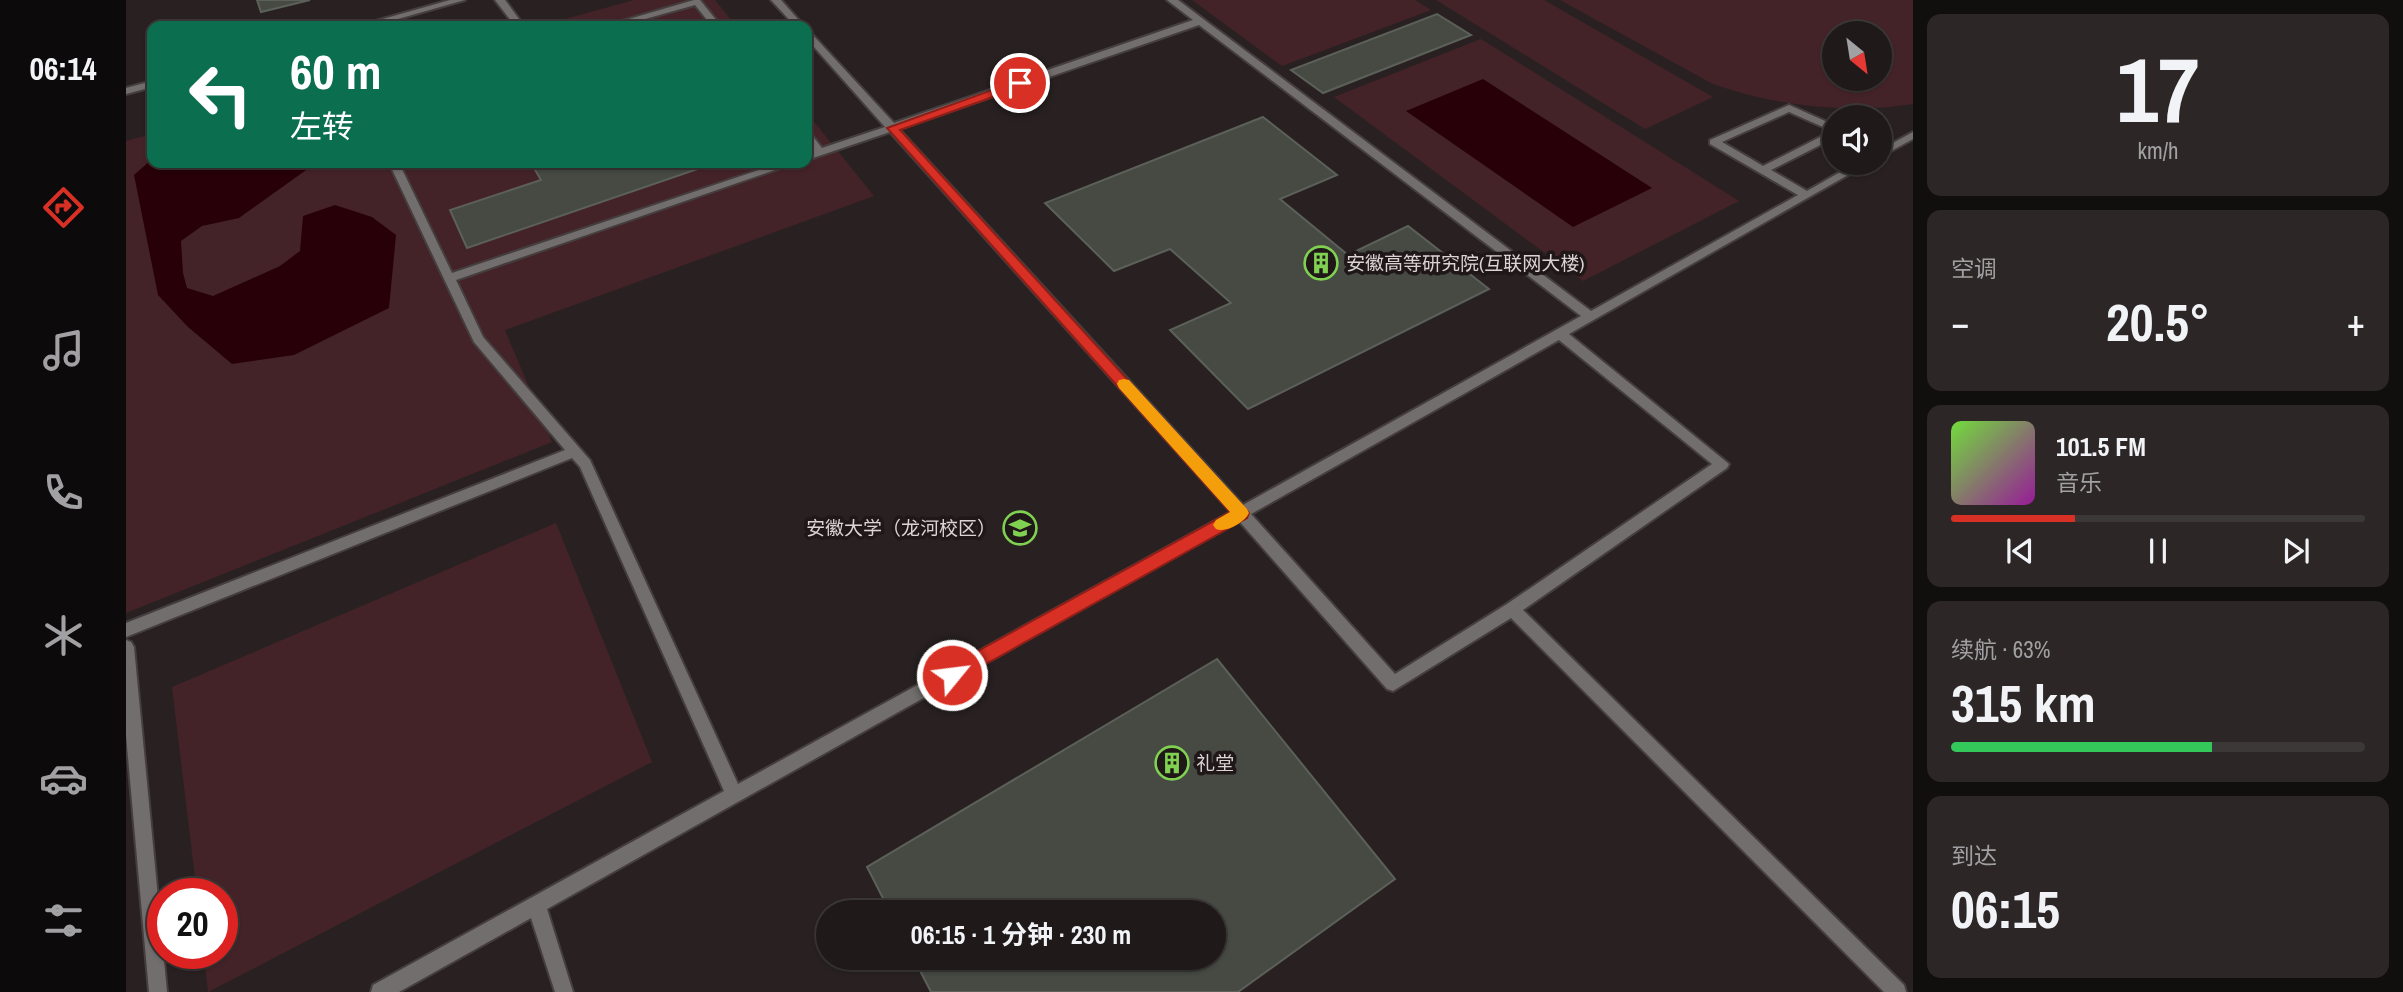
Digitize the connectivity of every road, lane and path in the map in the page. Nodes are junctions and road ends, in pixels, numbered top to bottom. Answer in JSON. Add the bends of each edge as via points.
{"nodes":[{"id":1,"x":460,"y":0,"type":"edge"},
{"id":2,"x":500,"y":0,"type":"edge"},
{"id":3,"x":776,"y":0,"type":"edge"},
{"id":4,"x":1172,"y":0,"type":"edge"},
{"id":5,"x":382,"y":21,"type":"edge"},
{"id":6,"x":516,"y":21,"type":"edge"},
{"id":7,"x":628,"y":21,"type":"edge"},
{"id":8,"x":713,"y":21,"type":"edge"},
{"id":9,"x":795,"y":21,"type":"edge"},
{"id":10,"x":1200,"y":21,"type":"junction"},
{"id":11,"x":813,"y":48,"type":"edge"},
{"id":12,"x":147,"y":85,"type":"edge"},
{"id":13,"x":126,"y":91,"type":"edge"},
{"id":14,"x":1822,"y":125,"type":"edge"},
{"id":15,"x":892,"y":128,"type":"junction"},
{"id":16,"x":1913,"y":135,"type":"edge"},
{"id":17,"x":1822,"y":138,"type":"edge"},
{"id":18,"x":812,"y":143,"type":"edge"},
{"id":19,"x":1892,"y":147,"type":"edge"},
{"id":20,"x":820,"y":153,"type":"junction"},
{"id":21,"x":812,"y":155,"type":"edge"},
{"id":22,"x":396,"y":168,"type":"edge"},
{"id":23,"x":775,"y":168,"type":"edge"},
{"id":24,"x":1763,"y":170,"type":"junction"},
{"id":25,"x":1842,"y":175,"type":"edge"},
{"id":26,"x":1806,"y":195,"type":"junction"},
{"id":27,"x":449,"y":278,"type":"junction"},
{"id":28,"x":1589,"y":316,"type":"junction"},
{"id":29,"x":1559,"y":333,"type":"junction"},
{"id":30,"x":576,"y":451,"type":"junction"},
{"id":31,"x":1241,"y":513,"type":"junction"},
{"id":32,"x":1512,"y":609,"type":"junction"},
{"id":33,"x":126,"y":630,"type":"edge"},
{"id":34,"x":126,"y":647,"type":"edge"},
{"id":35,"x":735,"y":796,"type":"junction"},
{"id":36,"x":536,"y":904,"type":"junction"},
{"id":37,"x":158,"y":992,"type":"edge"},
{"id":38,"x":380,"y":992,"type":"edge"},
{"id":39,"x":564,"y":992,"type":"edge"},
{"id":40,"x":1897,"y":992,"type":"edge"}],
"edges":[{"from":1,"to":5,"type":"lane"},
{"from":2,"to":6,"type":"lane"},
{"from":3,"to":9,"type":"lane"},
{"from":4,"to":10,"type":"lane"},
{"from":7,"to":8,"type":"lane","via":[[697,2]]},
{"from":10,"to":15,"type":"lane"},
{"from":10,"to":28,"type":"lane"},
{"from":11,"to":15,"type":"lane"},
{"from":12,"to":13,"type":"lane"},
{"from":14,"to":24,"type":"lane","via":[[1789,108],[1714,142]]},
{"from":15,"to":20,"type":"lane"},
{"from":15,"to":31,"type":"lane"},
{"from":16,"to":19,"type":"lane"},
{"from":17,"to":24,"type":"lane"},
{"from":18,"to":20,"type":"lane"},
{"from":20,"to":21,"type":"lane"},
{"from":22,"to":27,"type":"lane"},
{"from":23,"to":27,"type":"lane"},
{"from":24,"to":26,"type":"lane"},
{"from":25,"to":26,"type":"lane"},
{"from":26,"to":28,"type":"lane"},
{"from":27,"to":30,"type":"lane","via":[[478,339]]},
{"from":28,"to":29,"type":"lane"},
{"from":29,"to":31,"type":"lane"},
{"from":29,"to":32,"type":"lane","via":[[1722,464]]},
{"from":30,"to":33,"type":"lane"},
{"from":30,"to":35,"type":"lane"},
{"from":31,"to":32,"type":"lane","via":[[1393,684]]},
{"from":31,"to":35,"type":"lane"},
{"from":32,"to":40,"type":"lane"},
{"from":34,"to":37,"type":"lane"},
{"from":35,"to":36,"type":"lane"},
{"from":36,"to":38,"type":"lane"},
{"from":36,"to":39,"type":"lane"}]}
